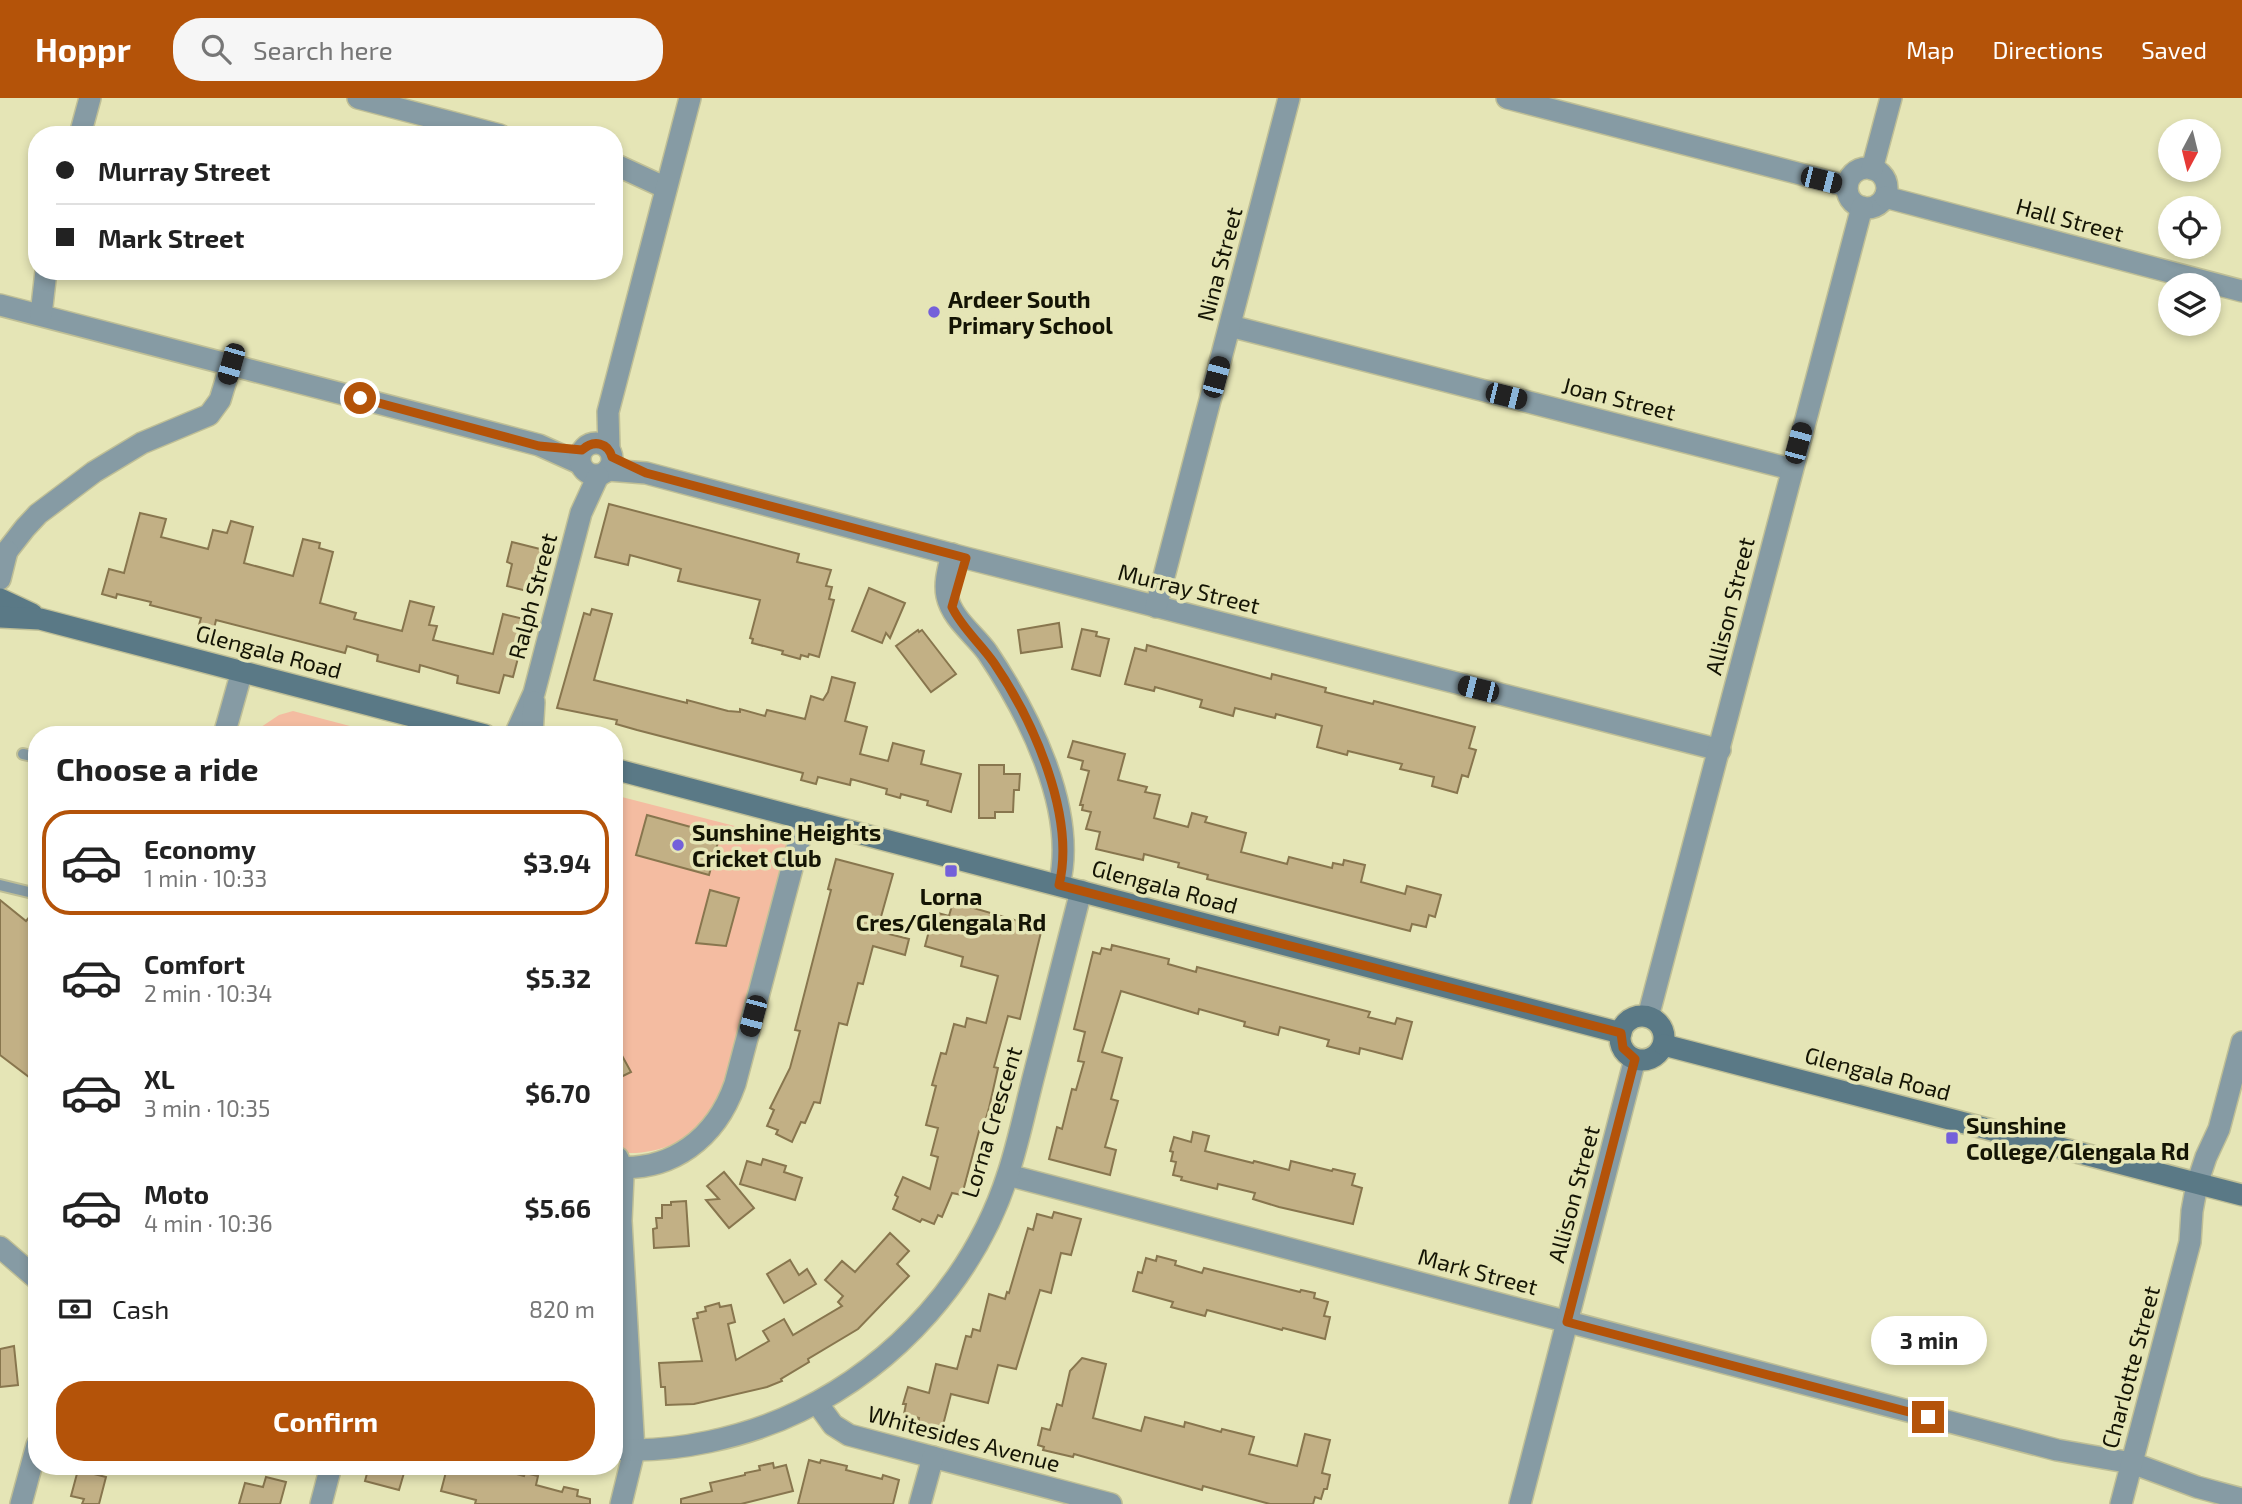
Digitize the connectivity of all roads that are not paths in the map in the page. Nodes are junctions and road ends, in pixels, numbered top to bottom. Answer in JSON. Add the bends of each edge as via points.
{"nodes":[{"id":1,"x":90,"y":98,"type":"edge"},
{"id":2,"x":358,"y":98,"type":"edge"},
{"id":3,"x":690,"y":98,"type":"edge"},
{"id":4,"x":1289,"y":98,"type":"edge"},
{"id":5,"x":1507,"y":98,"type":"edge"},
{"id":6,"x":1891,"y":98,"type":"edge"},
{"id":7,"x":82,"y":126,"type":"edge"},
{"id":8,"x":465,"y":126,"type":"edge"},
{"id":9,"x":623,"y":167,"type":"edge"},
{"id":10,"x":1872,"y":169,"type":"junction"},
{"id":11,"x":668,"y":179,"type":"junction"},
{"id":12,"x":1847,"y":186,"type":"junction"},
{"id":13,"x":1885,"y":197,"type":"junction"},
{"id":14,"x":1862,"y":207,"type":"junction"},
{"id":15,"x":42,"y":280,"type":"edge"},
{"id":16,"x":2242,"y":291,"type":"edge"},
{"id":17,"x":0,"y":305,"type":"edge"},
{"id":18,"x":34,"y":313,"type":"junction"},
{"id":19,"x":1230,"y":326,"type":"junction"},
{"id":20,"x":231,"y":364,"type":"junction"},
{"id":21,"x":595,"y":460,"type":"junction"},
{"id":22,"x":1791,"y":469,"type":"junction"},
{"id":23,"x":3,"y":556,"type":"edge"},
{"id":24,"x":959,"y":556,"type":"junction"},
{"id":25,"x":0,"y":579,"type":"edge"},
{"id":26,"x":0,"y":599,"type":"edge"},
{"id":27,"x":1156,"y":607,"type":"junction"},
{"id":28,"x":0,"y":617,"type":"edge"},
{"id":29,"x":40,"y":618,"type":"junction"},
{"id":30,"x":242,"y":671,"type":"junction"},
{"id":31,"x":534,"y":693,"type":"junction"},
{"id":32,"x":227,"y":726,"type":"edge"},
{"id":33,"x":451,"y":726,"type":"edge"},
{"id":34,"x":519,"y":726,"type":"edge"},
{"id":35,"x":532,"y":726,"type":"edge"},
{"id":36,"x":1720,"y":750,"type":"junction"},
{"id":37,"x":23,"y":754,"type":"dead end"},
{"id":38,"x":28,"y":755,"type":"edge"},
{"id":39,"x":623,"y":771,"type":"edge"},
{"id":40,"x":805,"y":819,"type":"junction"},
{"id":41,"x":0,"y":885,"type":"edge"},
{"id":42,"x":1059,"y":885,"type":"junction"},
{"id":43,"x":1081,"y":891,"type":"junction"},
{"id":44,"x":28,"y":892,"type":"edge"},
{"id":45,"x":1648,"y":1017,"type":"junction"},
{"id":46,"x":1621,"y":1033,"type":"junction"},
{"id":47,"x":2242,"y":1042,"type":"edge"},
{"id":48,"x":1664,"y":1045,"type":"junction"},
{"id":49,"x":1635,"y":1059,"type":"junction"},
{"id":50,"x":623,"y":1163,"type":"edge"},
{"id":51,"x":1008,"y":1175,"type":"junction"},
{"id":52,"x":2205,"y":1186,"type":"junction"},
{"id":53,"x":2242,"y":1195,"type":"edge"},
{"id":54,"x":0,"y":1247,"type":"edge"},
{"id":55,"x":28,"y":1271,"type":"edge"},
{"id":56,"x":1567,"y":1322,"type":"junction"},
{"id":57,"x":623,"y":1374,"type":"edge"},
{"id":58,"x":817,"y":1403,"type":"junction"},
{"id":59,"x":624,"y":1450,"type":"edge"},
{"id":60,"x":933,"y":1457,"type":"junction"},
{"id":61,"x":623,"y":1468,"type":"edge"},
{"id":62,"x":2130,"y":1470,"type":"junction"},
{"id":63,"x":29,"y":1475,"type":"edge"},
{"id":64,"x":329,"y":1475,"type":"edge"},
{"id":65,"x":623,"y":1475,"type":"edge"},
{"id":66,"x":2242,"y":1499,"type":"edge"},
{"id":67,"x":21,"y":1504,"type":"edge"},
{"id":68,"x":321,"y":1504,"type":"edge"},
{"id":69,"x":621,"y":1504,"type":"edge"},
{"id":70,"x":920,"y":1504,"type":"edge"},
{"id":71,"x":1111,"y":1504,"type":"edge"},
{"id":72,"x":1520,"y":1504,"type":"edge"},
{"id":73,"x":2121,"y":1504,"type":"edge"}],
"edges":[{"from":1,"to":7,"type":"street"},
{"from":2,"to":8,"type":"street"},
{"from":3,"to":11,"type":"street","name":"Ralph Street"},
{"from":4,"to":19,"type":"street","name":"Nina Street"},
{"from":5,"to":12,"type":"street"},
{"from":6,"to":10,"type":"street"},
{"from":9,"to":11,"type":"street"},
{"from":10,"to":12,"type":"street","via":[[1858,170]]},
{"from":10,"to":13,"type":"street","via":[[1884,176]]},
{"from":11,"to":21,"type":"street","name":"Ralph Street"},
{"from":12,"to":14,"type":"street","via":[[1851,199]]},
{"from":13,"to":14,"type":"street","via":[[1874,206]]},
{"from":13,"to":16,"type":"street","name":"Hall Street"},
{"from":14,"to":22,"type":"street","name":"Allison Street"},
{"from":15,"to":18,"type":"street"},
{"from":17,"to":18,"type":"street","name":"Murray Street"},
{"from":18,"to":20,"type":"street","name":"Murray Street"},
{"from":19,"to":22,"type":"street","name":"Joan Street"},
{"from":19,"to":27,"type":"street","name":"Nina Street"},
{"from":20,"to":21,"type":"street","name":"Murray Street"},
{"from":20,"to":23,"type":"street","via":[[220,401],[209,415],[142,443],[94,472],[38,514]]},
{"from":21,"to":24,"type":"street","name":"Murray Street"},
{"from":21,"to":31,"type":"street","name":"Ralph Street"},
{"from":22,"to":36,"type":"street","name":"Allison Street"},
{"from":23,"to":25,"type":"street"},
{"from":24,"to":27,"type":"street","name":"Murray Street"},
{"from":24,"to":42,"type":"street","via":[[952,607],[1003,676],[1046,764],[1064,852]]},
{"from":26,"to":29,"type":"street","name":"Glengala Road"},
{"from":27,"to":36,"type":"street","name":"Murray Street"},
{"from":28,"to":29,"type":"street","name":"Glengala Road"},
{"from":29,"to":30,"type":"street","name":"Glengala Road"},
{"from":30,"to":32,"type":"street"},
{"from":30,"to":33,"type":"street","name":"Glengala Road"},
{"from":31,"to":34,"type":"street","name":"Ralph Street"},
{"from":31,"to":35,"type":"street","name":"Ralph Street"},
{"from":36,"to":45,"type":"street","name":"Allison Street"},
{"from":37,"to":38,"type":"lane"},
{"from":39,"to":40,"type":"street","name":"Glengala Road"},
{"from":40,"to":42,"type":"street","name":"Glengala Road"},
{"from":40,"to":50,"type":"street","via":[[731,1095],[709,1132],[681,1152]]},
{"from":41,"to":44,"type":"lane"},
{"from":42,"to":43,"type":"street","name":"Glengala Road"},
{"from":43,"to":46,"type":"street","name":"Glengala Road"},
{"from":43,"to":51,"type":"street","name":"Lorna Crescent"},
{"from":45,"to":46,"type":"street","via":[[1631,1020]]},
{"from":45,"to":48,"type":"street","via":[[1662,1027]]},
{"from":46,"to":49,"type":"street","via":[[1623,1048]]},
{"from":47,"to":52,"type":"street","name":"Charlotte Street"},
{"from":48,"to":49,"type":"street","via":[[1654,1057]]},
{"from":48,"to":52,"type":"street","name":"Glengala Road"},
{"from":49,"to":56,"type":"street","name":"Allison Street"},
{"from":51,"to":56,"type":"street","name":"Mark Street"},
{"from":51,"to":58,"type":"street","name":"Lorna Crescent","via":[[979,1242],[947,1293],[874,1367]]},
{"from":52,"to":53,"type":"street","name":"Glengala Road"},
{"from":52,"to":62,"type":"street","name":"Charlotte Street"},
{"from":54,"to":55,"type":"street"},
{"from":56,"to":62,"type":"street","name":"Mark Street"},
{"from":56,"to":72,"type":"street","name":"Allison Street"},
{"from":57,"to":59,"type":"street"},
{"from":58,"to":59,"type":"street","name":"Lorna Crescent","via":[[736,1435],[673,1447]]},
{"from":58,"to":60,"type":"street","name":"Whitesides Avenue","via":[[833,1425],[849,1435]]},
{"from":59,"to":61,"type":"street"},
{"from":60,"to":70,"type":"street"},
{"from":60,"to":71,"type":"street","name":"Whitesides Avenue"},
{"from":62,"to":66,"type":"street","name":"Mark Street"},
{"from":62,"to":73,"type":"street","name":"Charlotte Street"},
{"from":63,"to":67,"type":"street"},
{"from":64,"to":68,"type":"street"},
{"from":65,"to":69,"type":"street"}]}
